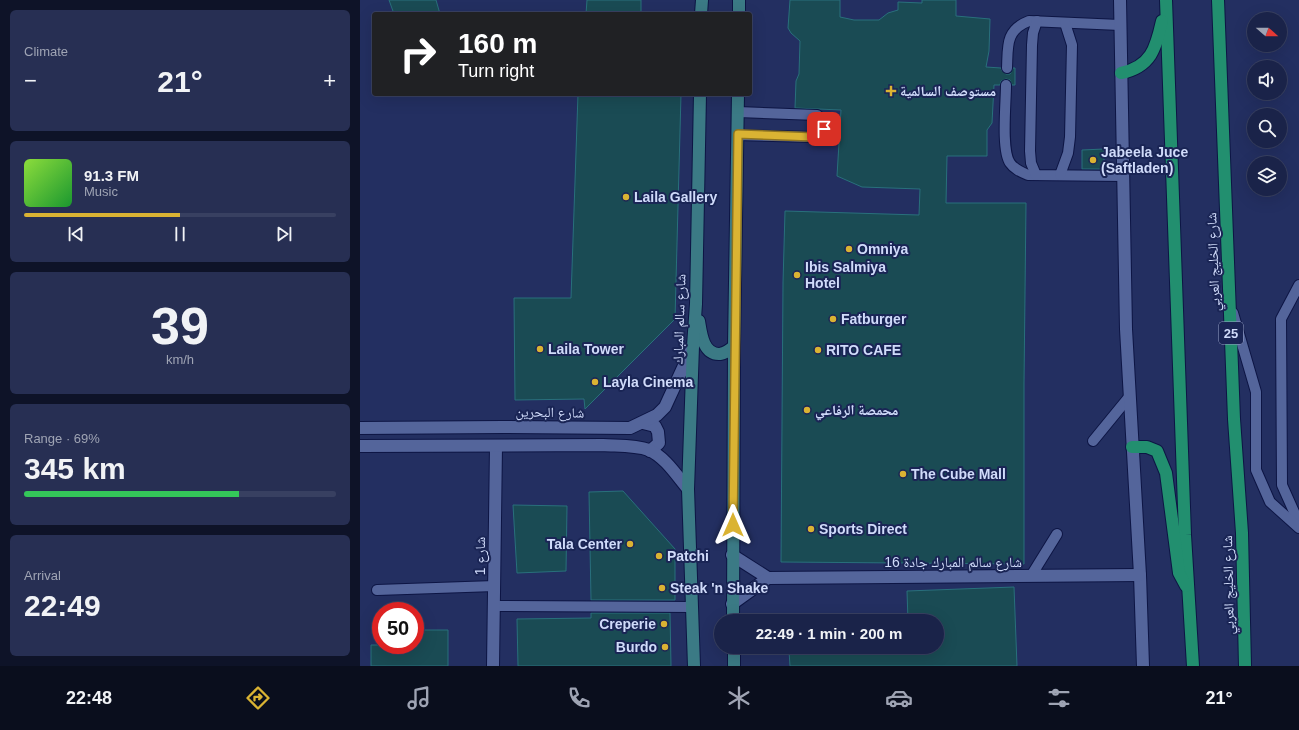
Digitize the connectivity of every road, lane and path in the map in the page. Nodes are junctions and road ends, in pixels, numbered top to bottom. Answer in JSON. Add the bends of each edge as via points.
{"nodes":[{"id":1,"x":702,"y":0,"type":"edge"},
{"id":2,"x":739,"y":0,"type":"edge"},
{"id":3,"x":1120,"y":0,"type":"edge"},
{"id":4,"x":1218,"y":0,"type":"edge"},
{"id":5,"x":1166,"y":2,"type":"edge"},
{"id":6,"x":701,"y":12,"type":"edge"},
{"id":7,"x":739,"y":12,"type":"edge"},
{"id":8,"x":1037,"y":21,"type":"junction"},
{"id":9,"x":1065,"y":23,"type":"junction"},
{"id":10,"x":1120,"y":25,"type":"junction"},
{"id":11,"x":1007,"y":68,"type":"dead end"},
{"id":12,"x":1121,"y":73,"type":"junction"},
{"id":13,"x":1006,"y":85,"type":"dead end"},
{"id":14,"x":700,"y":96,"type":"edge"},
{"id":15,"x":738,"y":96,"type":"edge"},
{"id":16,"x":738,"y":112,"type":"junction"},
{"id":17,"x":738,"y":134,"type":"junction"},
{"id":18,"x":1036,"y":175,"type":"junction"},
{"id":19,"x":1060,"y":175,"type":"junction"},
{"id":20,"x":1123,"y":176,"type":"junction"},
{"id":21,"x":1299,"y":285,"type":"edge"},
{"id":22,"x":1230,"y":303,"type":"junction"},
{"id":23,"x":696,"y":304,"type":"junction"},
{"id":24,"x":693,"y":346,"type":"junction"},
{"id":25,"x":734,"y":346,"type":"junction"},
{"id":26,"x":1130,"y":397,"type":"junction"},
{"id":27,"x":642,"y":423,"type":"junction"},
{"id":28,"x":360,"y":428,"type":"edge"},
{"id":29,"x":1093,"y":441,"type":"dead end"},
{"id":30,"x":360,"y":446,"type":"edge"},
{"id":31,"x":496,"y":446,"type":"junction"},
{"id":32,"x":1132,"y":447,"type":"junction"},
{"id":33,"x":650,"y":451,"type":"junction"},
{"id":34,"x":688,"y":489,"type":"junction"},
{"id":35,"x":1299,"y":523,"type":"edge"},
{"id":36,"x":1299,"y":528,"type":"edge"},
{"id":37,"x":1057,"y":534,"type":"dead end"},
{"id":38,"x":732,"y":555,"type":"junction"},
{"id":39,"x":1140,"y":575,"type":"junction"},
{"id":40,"x":1031,"y":576,"type":"junction"},
{"id":41,"x":768,"y":578,"type":"junction"},
{"id":42,"x":494,"y":586,"type":"junction"},
{"id":43,"x":376,"y":590,"type":"dead end"},
{"id":44,"x":1188,"y":591,"type":"junction"},
{"id":45,"x":732,"y":604,"type":"junction"},
{"id":46,"x":494,"y":606,"type":"junction"},
{"id":47,"x":692,"y":607,"type":"junction"},
{"id":48,"x":733,"y":614,"type":"edge"},
{"id":49,"x":734,"y":654,"type":"edge"},
{"id":50,"x":493,"y":666,"type":"edge"},
{"id":51,"x":694,"y":666,"type":"edge"},
{"id":52,"x":734,"y":666,"type":"edge"},
{"id":53,"x":1143,"y":666,"type":"edge"},
{"id":54,"x":1193,"y":666,"type":"edge"},
{"id":55,"x":1245,"y":666,"type":"edge"}],
"edges":[{"from":1,"to":6,"type":"main road"},
{"from":2,"to":7,"type":"main road"},
{"from":3,"to":10,"type":"street"},
{"from":4,"to":22,"type":"main road","name":"شارع الخليج العربي","number":"25"},
{"from":5,"to":12,"type":"main road","via":[[1157,44],[1149,58],[1133,71]]},
{"from":5,"to":44,"type":"main road"},
{"from":8,"to":9,"type":"lane"},
{"from":8,"to":11,"type":"lane","via":[[1025,23],[1014,30],[1008,46]]},
{"from":8,"to":18,"type":"lane","via":[[1032,44],[1030,151]]},
{"from":9,"to":10,"type":"lane"},
{"from":9,"to":19,"type":"lane","via":[[1072,45],[1070,137],[1068,153]]},
{"from":10,"to":12,"type":"street"},
{"from":12,"to":20,"type":"street"},
{"from":13,"to":18,"type":"lane","via":[[1006,155],[1014,168]]},
{"from":14,"to":23,"type":"main road","name":"شارع سالم المبارك"},
{"from":15,"to":16,"type":"main road"},
{"from":16,"to":17,"type":"main road"},
{"from":16,"to":17,"type":"lane","via":[[813,114],[821,117],[825,125],[822,133],[814,137]]},
{"from":17,"to":25,"type":"main road"},
{"from":18,"to":19,"type":"lane"},
{"from":19,"to":20,"type":"lane"},
{"from":20,"to":26,"type":"street"},
{"from":21,"to":35,"type":"lane","via":[[1281,319],[1282,485]]},
{"from":22,"to":36,"type":"lane","via":[[1256,392],[1256,470],[1270,502]]},
{"from":22,"to":55,"type":"main road","name":"شارع الخليج العربي","number":"25","via":[[1234,419],[1242,534]]},
{"from":23,"to":24,"type":"main road","name":"شارع سالم المبارك"},
{"from":23,"to":25,"type":"main road","via":[[707,348],[718,354]]},
{"from":24,"to":27,"type":"street","name":"شارع البحرين","via":[[665,407]]},
{"from":24,"to":34,"type":"main road","name":"شارع سالم المبارك"},
{"from":25,"to":38,"type":"main road"},
{"from":26,"to":29,"type":"lane"},
{"from":26,"to":32,"type":"street"},
{"from":27,"to":28,"type":"street","name":"شارع البحرين","via":[[630,428]]},
{"from":27,"to":33,"type":"street","via":[[655,426],[658,432],[659,443]]},
{"from":30,"to":31,"type":"street"},
{"from":31,"to":33,"type":"street","via":[[602,445],[636,447]]},
{"from":31,"to":42,"type":"street","name":"شارع 1"},
{"from":32,"to":39,"type":"street"},
{"from":32,"to":44,"type":"main road","via":[[1147,447],[1157,451],[1166,473],[1179,573]]},
{"from":33,"to":34,"type":"street","via":[[662,459]]},
{"from":34,"to":47,"type":"main road","name":"شارع سالم المبارك"},
{"from":37,"to":40,"type":"lane"},
{"from":38,"to":41,"type":"street"},
{"from":38,"to":45,"type":"main road"},
{"from":39,"to":40,"type":"street","name":"شارع سالم المبارك جادة 16"},
{"from":39,"to":53,"type":"street"},
{"from":40,"to":41,"type":"street","name":"شارع سالم المبارك جادة 16"},
{"from":41,"to":45,"type":"street"},
{"from":42,"to":43,"type":"lane"},
{"from":42,"to":46,"type":"street","name":"شارع 1"},
{"from":44,"to":54,"type":"main road"},
{"from":45,"to":48,"type":"main road"},
{"from":46,"to":47,"type":"lane"},
{"from":46,"to":50,"type":"street","name":"شارع 1"},
{"from":47,"to":51,"type":"main road","name":"شارع سالم المبارك"},
{"from":49,"to":52,"type":"main road"}]}
